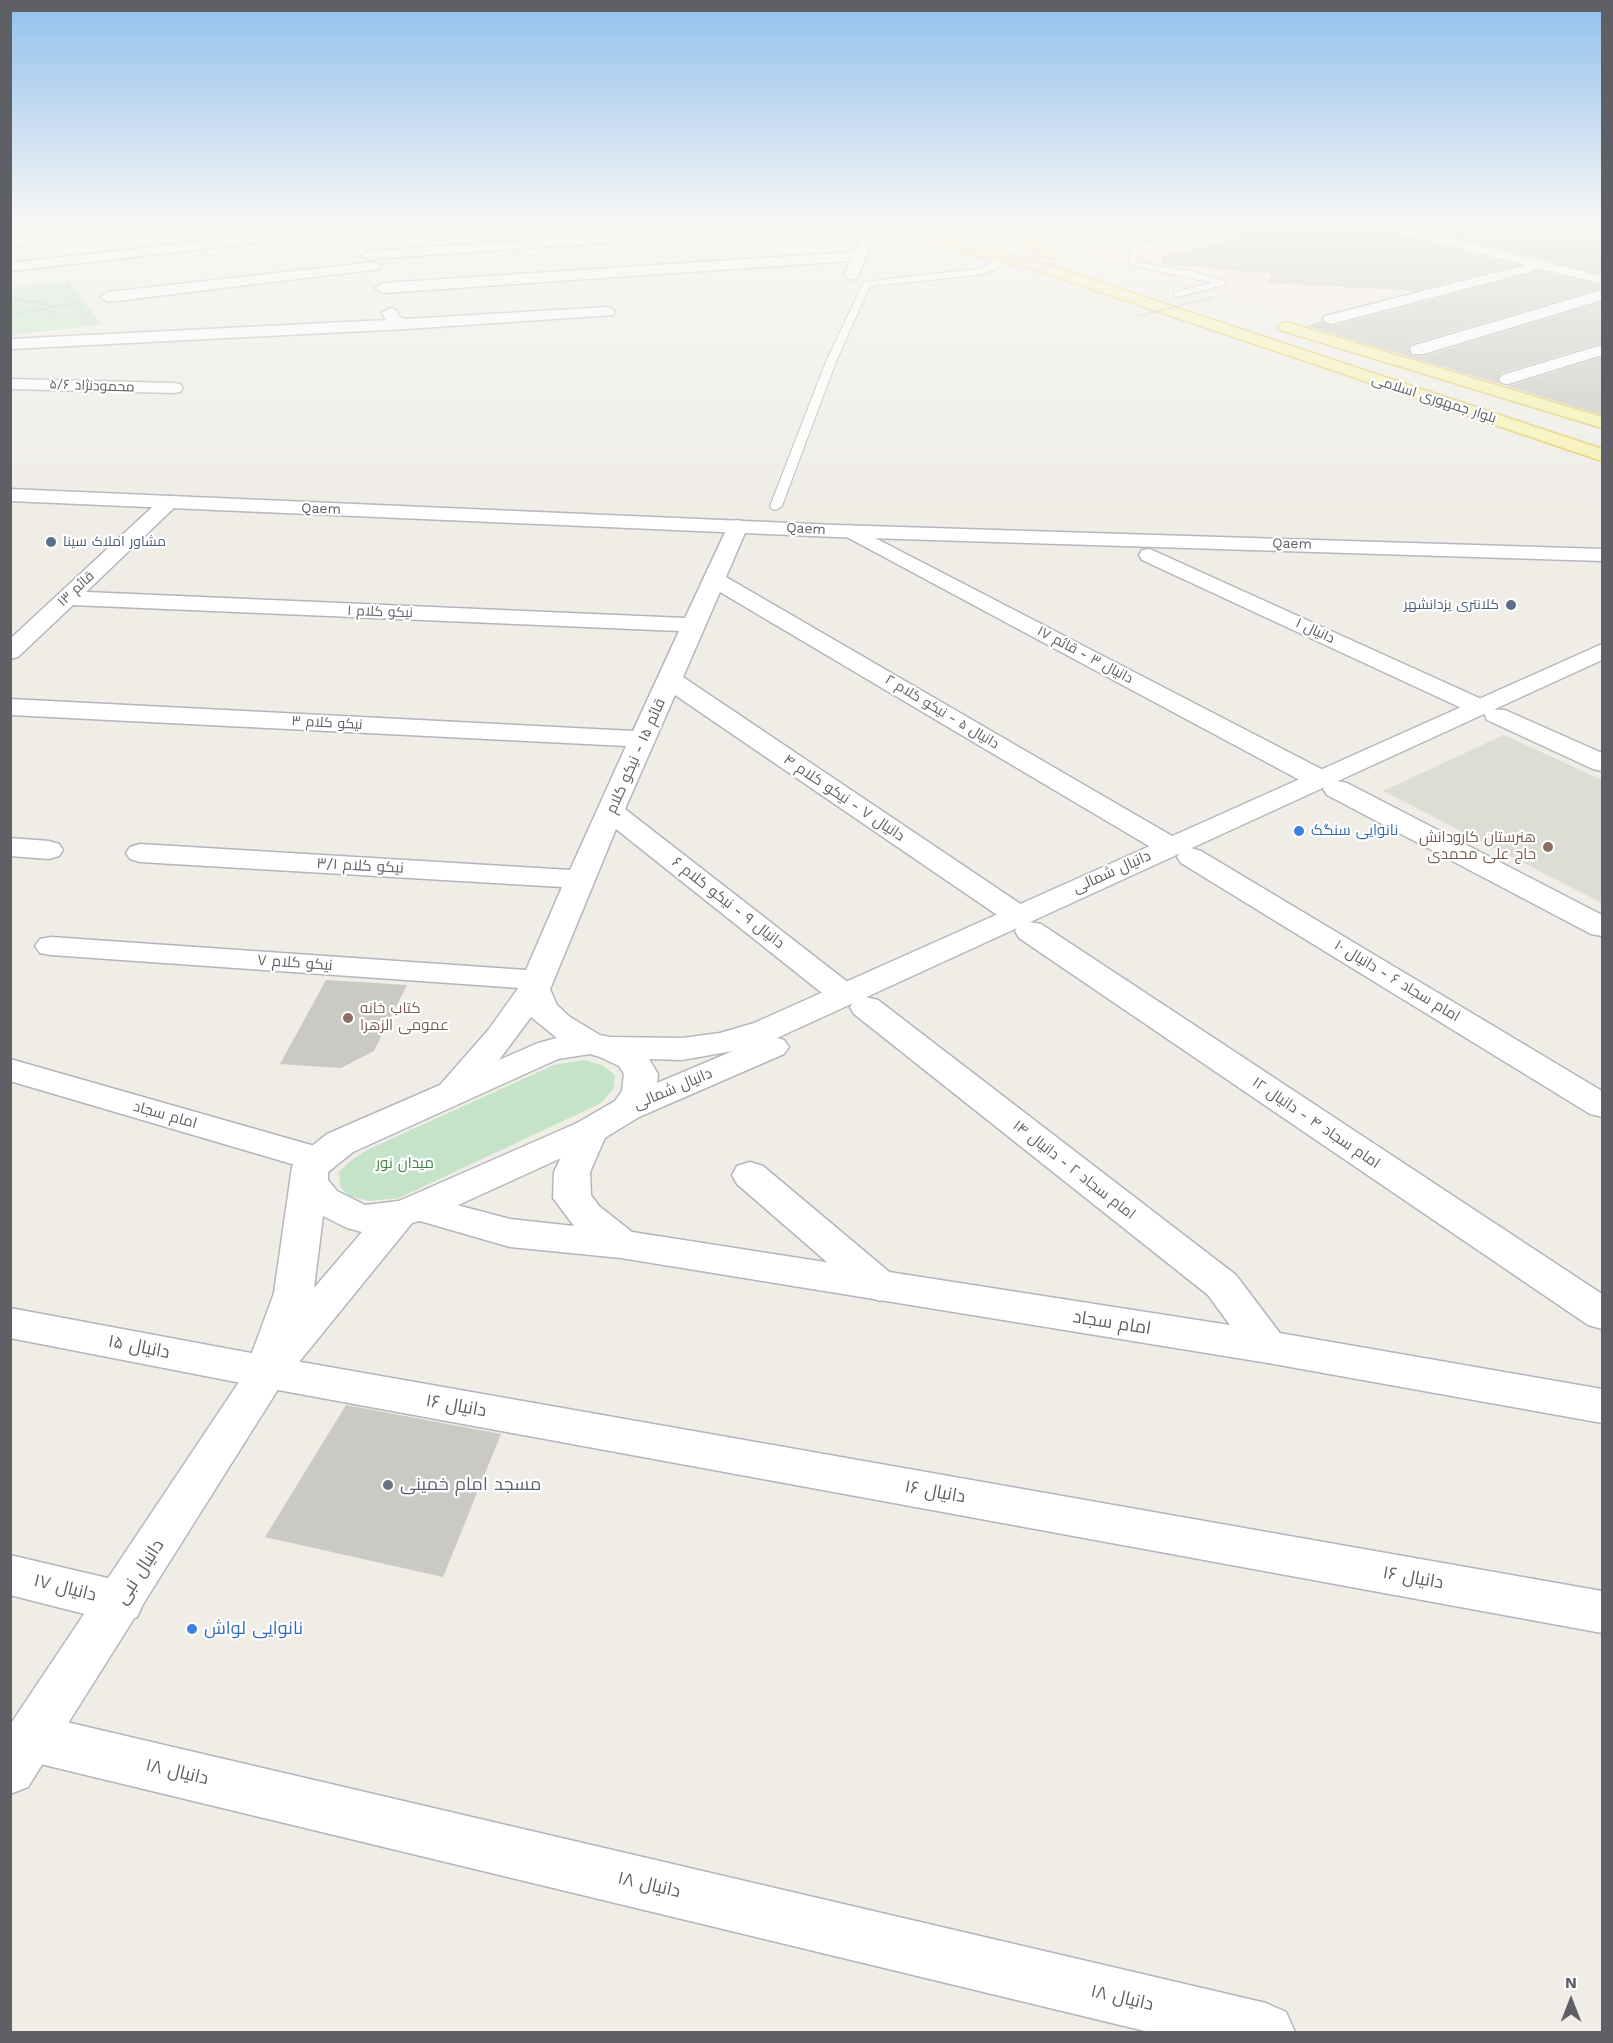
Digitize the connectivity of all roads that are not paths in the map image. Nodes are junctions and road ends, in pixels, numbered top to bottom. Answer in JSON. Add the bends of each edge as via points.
{"nodes":[{"id":1,"x":392,"y":318,"type":"edge"},
{"id":2,"x":501,"y":318,"type":"edge"},
{"id":3,"x":851,"y":318,"type":"edge"},
{"id":4,"x":1193,"y":318,"type":"edge"},
{"id":5,"x":1524,"y":318,"type":"edge"},
{"id":6,"x":1270,"y":322,"type":"dead end"},
{"id":7,"x":406,"y":324,"type":"junction"},
{"id":8,"x":10,"y":344,"type":"edge"},
{"id":9,"x":1418,"y":350,"type":"dead end"},
{"id":10,"x":1602,"y":350,"type":"edge"},
{"id":11,"x":1508,"y":379,"type":"dead end"},
{"id":12,"x":10,"y":384,"type":"edge"},
{"id":13,"x":174,"y":388,"type":"dead end"},
{"id":14,"x":1602,"y":423,"type":"edge"},
{"id":15,"x":1602,"y":455,"type":"edge"},
{"id":16,"x":10,"y":476,"type":"edge"},
{"id":17,"x":130,"y":481,"type":"dead end"},
{"id":18,"x":10,"y":495,"type":"edge"},
{"id":19,"x":169,"y":502,"type":"junction"},
{"id":20,"x":777,"y":506,"type":"junction"},
{"id":21,"x":800,"y":507,"type":"dead end"},
{"id":22,"x":744,"y":512,"type":"junction"},
{"id":23,"x":850,"y":531,"type":"junction"},
{"id":24,"x":1545,"y":534,"type":"dead end"},
{"id":25,"x":1602,"y":536,"type":"edge"},
{"id":26,"x":1150,"y":555,"type":"dead end"},
{"id":27,"x":1602,"y":555,"type":"edge"},
{"id":28,"x":714,"y":579,"type":"junction"},
{"id":29,"x":66,"y":598,"type":"junction"},
{"id":30,"x":694,"y":625,"type":"junction"},
{"id":31,"x":1602,"y":651,"type":"edge"},
{"id":32,"x":10,"y":652,"type":"edge"},
{"id":33,"x":1602,"y":666,"type":"edge"},
{"id":34,"x":670,"y":680,"type":"junction"},
{"id":35,"x":10,"y":707,"type":"edge"},
{"id":36,"x":1488,"y":711,"type":"junction"},
{"id":37,"x":644,"y":740,"type":"junction"},
{"id":38,"x":1602,"y":763,"type":"edge"},
{"id":39,"x":1328,"y":784,"type":"junction"},
{"id":40,"x":612,"y":812,"type":"junction"},
{"id":41,"x":10,"y":847,"type":"edge"},
{"id":42,"x":49,"y":850,"type":"dead end"},
{"id":43,"x":1180,"y":852,"type":"junction"},
{"id":44,"x":140,"y":853,"type":"dead end"},
{"id":45,"x":580,"y":879,"type":"junction"},
{"id":46,"x":1024,"y":923,"type":"junction"},
{"id":47,"x":1602,"y":927,"type":"edge"},
{"id":48,"x":51,"y":946,"type":"dead end"},
{"id":49,"x":537,"y":983,"type":"junction"},
{"id":50,"x":854,"y":1001,"type":"junction"},
{"id":51,"x":600,"y":1046,"type":"junction"},
{"id":52,"x":10,"y":1070,"type":"edge"},
{"id":53,"x":450,"y":1094,"type":"junction"},
{"id":54,"x":1602,"y":1106,"type":"edge"},
{"id":55,"x":627,"y":1109,"type":"junction"},
{"id":56,"x":590,"y":1131,"type":"junction"},
{"id":57,"x":314,"y":1171,"type":"junction"},
{"id":58,"x":750,"y":1175,"type":"dead end"},
{"id":59,"x":409,"y":1211,"type":"junction"},
{"id":60,"x":621,"y":1244,"type":"junction"},
{"id":61,"x":879,"y":1287,"type":"junction"},
{"id":62,"x":1602,"y":1314,"type":"edge"},
{"id":63,"x":10,"y":1323,"type":"edge"},
{"id":64,"x":1268,"y":1347,"type":"junction"},
{"id":65,"x":267,"y":1372,"type":"junction"},
{"id":66,"x":1602,"y":1406,"type":"edge"},
{"id":67,"x":10,"y":1575,"type":"edge"},
{"id":68,"x":120,"y":1602,"type":"junction"},
{"id":69,"x":1602,"y":1612,"type":"edge"},
{"id":70,"x":21,"y":1754,"type":"edge"},
{"id":71,"x":1266,"y":2032,"type":"edge"}],
"edges":[{"from":1,"to":7,"type":"street"},
{"from":2,"to":7,"type":"street"},
{"from":3,"to":20,"type":"lane"},
{"from":4,"to":15,"type":"main road","name":"بلوار جمهوری اسلامی"},
{"from":5,"to":9,"type":"street"},
{"from":6,"to":14,"type":"main road","name":"بلوار جمهوری اسلامی"},
{"from":7,"to":8,"type":"street"},
{"from":10,"to":11,"type":"street"},
{"from":12,"to":13,"type":"street","name":"محمودنژاد ۵/۶"},
{"from":16,"to":17,"type":"street"},
{"from":18,"to":19,"type":"street","name":"Qaem"},
{"from":19,"to":22,"type":"street","name":"Qaem"},
{"from":19,"to":29,"type":"street","name":"قائم ۱۳"},
{"from":20,"to":21,"type":"street","name":"Qaem"},
{"from":20,"to":22,"type":"street","name":"Qaem"},
{"from":22,"to":23,"type":"street","name":"Qaem"},
{"from":22,"to":28,"type":"street","name":"قائم ۱۵ - نیکو کلام"},
{"from":23,"to":27,"type":"street","name":"Qaem"},
{"from":23,"to":39,"type":"street","name":"دانیال ۳ - قائم ۱۷"},
{"from":24,"to":25,"type":"street"},
{"from":26,"to":36,"type":"street","name":"دانیال ۱"},
{"from":28,"to":30,"type":"street","name":"قائم ۱۵ - نیکو کلام"},
{"from":28,"to":43,"type":"street","name":"دانیال ۵ - نیکو کلام ۲"},
{"from":29,"to":30,"type":"street","name":"نیکو کلام ۱"},
{"from":29,"to":32,"type":"street","name":"قائم ۱۳"},
{"from":30,"to":34,"type":"street","name":"قائم ۱۵ - نیکو کلام"},
{"from":31,"to":36,"type":"street","name":"دانیال شمالی"},
{"from":33,"to":36,"type":"street","name":"دانیال شمالی"},
{"from":34,"to":37,"type":"street","name":"قائم ۱۵ - نیکو کلام"},
{"from":34,"to":46,"type":"street","name":"دانیال ۷ - نیکو کلام ۴"},
{"from":35,"to":37,"type":"street","name":"نیکو کلام ۳"},
{"from":36,"to":38,"type":"street","name":"دانیال ۱"},
{"from":36,"to":39,"type":"street","name":"دانیال شمالی"},
{"from":37,"to":40,"type":"street","name":"قائم ۱۵ - نیکو کلام"},
{"from":39,"to":43,"type":"street","name":"دانیال شمالی"},
{"from":39,"to":47,"type":"street","name":"دانیال ۳ - قائم ۱۷"},
{"from":40,"to":45,"type":"street","name":"قائم ۱۵ - نیکو کلام"},
{"from":40,"to":50,"type":"street","name":"دانیال ۹ - نیکو کلام ۶"},
{"from":41,"to":42,"type":"street"},
{"from":43,"to":46,"type":"street","name":"دانیال شمالی"},
{"from":43,"to":54,"type":"street","name":"امام سجاد ۶ - دانیال ۱۰"},
{"from":44,"to":45,"type":"street","name":"نیکو کلام ۳/۱"},
{"from":45,"to":49,"type":"street","name":"قائم ۱۵ - نیکو کلام"},
{"from":46,"to":50,"type":"street","name":"دانیال شمالی"},
{"from":46,"to":62,"type":"street","name":"امام سجاد ۴ - دانیال ۱۲"},
{"from":48,"to":49,"type":"street","name":"نیکو کلام ٧"},
{"from":49,"to":51,"type":"street","via":[[542,1009],[558,1024]]},
{"from":49,"to":53,"type":"street","name":"قائم ۱۵ - نیکو کلام","via":[[501,1036]]},
{"from":50,"to":51,"type":"street","name":"دانیال شمالی","via":[[723,1043],[682,1049]]},
{"from":50,"to":55,"type":"street","name":"دانیال شمالی"},
{"from":50,"to":64,"type":"street","name":"امام سجاد ۲ - دانیال ۱۴","via":[[1222,1285]]},
{"from":51,"to":53,"type":"street","via":[[550,1050]]},
{"from":51,"to":55,"type":"street","via":[[632,1059],[640,1074],[639,1093]]},
{"from":52,"to":57,"type":"street","name":"امام سجاد"},
{"from":53,"to":57,"type":"street","via":[[340,1143]]},
{"from":55,"to":56,"type":"street"},
{"from":56,"to":59,"type":"street"},
{"from":56,"to":60,"type":"street","via":[[572,1172],[572,1198]]},
{"from":57,"to":59,"type":"street","via":[[324,1200],[360,1220]]},
{"from":57,"to":65,"type":"street","name":"دانیال نبی","via":[[294,1293]]},
{"from":58,"to":61,"type":"street"},
{"from":59,"to":60,"type":"street","name":"امام سجاد","via":[[510,1233]]},
{"from":59,"to":65,"type":"street","name":"دانیال نبی"},
{"from":60,"to":61,"type":"street","name":"امام سجاد"},
{"from":61,"to":64,"type":"street","name":"امام سجاد"},
{"from":63,"to":65,"type":"street","name":"دانیال ۱۵"},
{"from":64,"to":66,"type":"street","name":"امام سجاد"},
{"from":65,"to":68,"type":"street","name":"دانیال نبی"},
{"from":65,"to":69,"type":"street","name":"دانیال ۱۶"},
{"from":67,"to":68,"type":"street","name":"دانیال ۱۷"},
{"from":68,"to":70,"type":"street","name":"دانیال نبی"},
{"from":70,"to":71,"type":"street","name":"دانیال ۱۸"}]}
